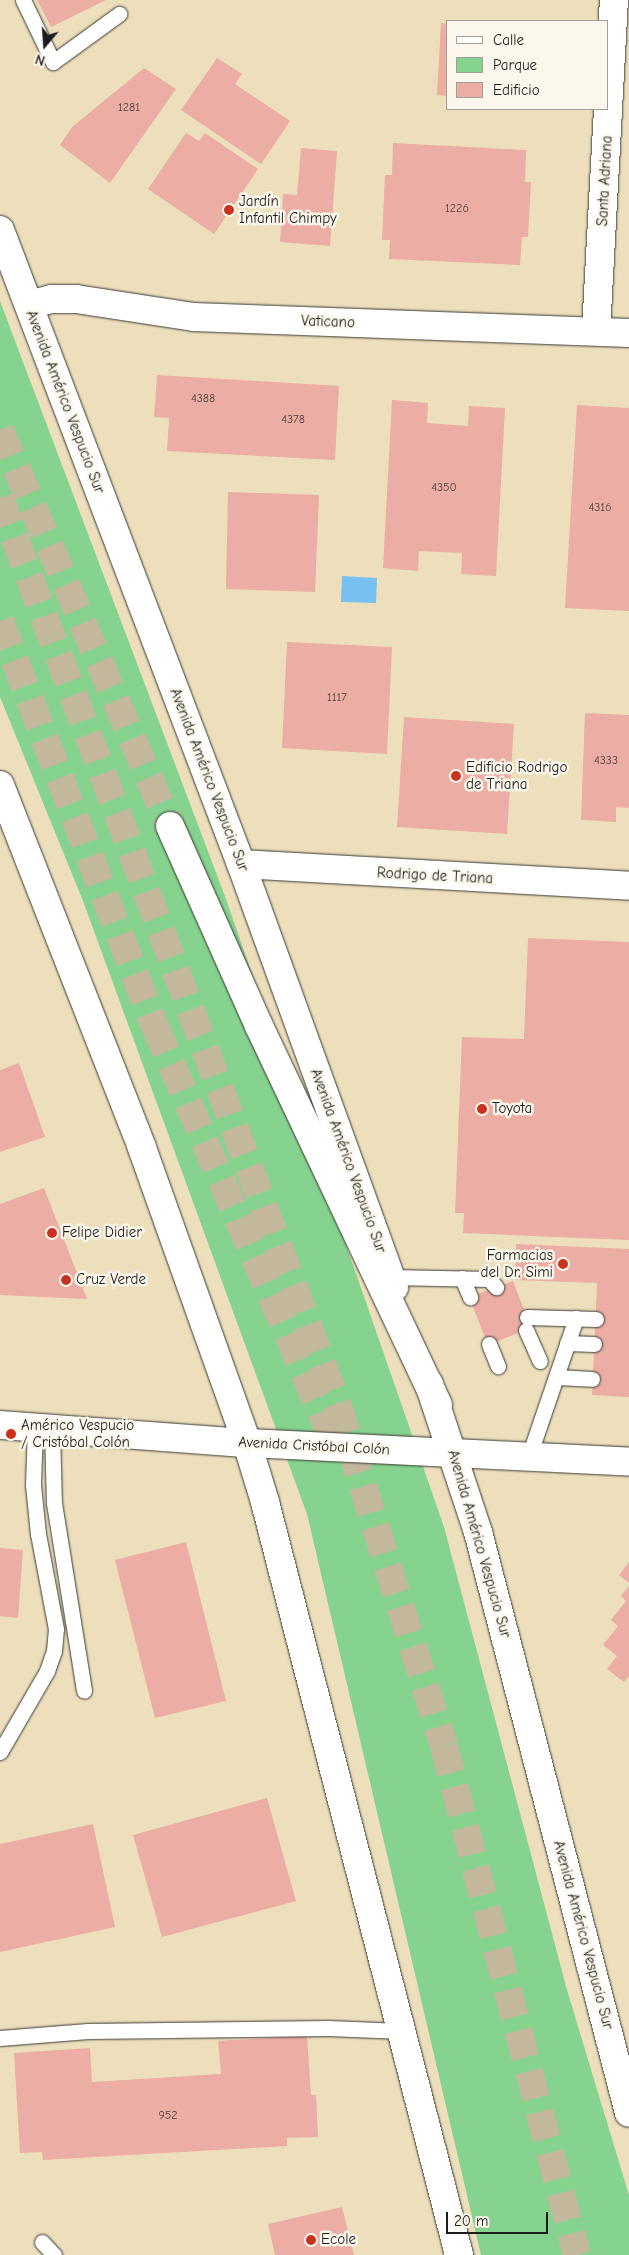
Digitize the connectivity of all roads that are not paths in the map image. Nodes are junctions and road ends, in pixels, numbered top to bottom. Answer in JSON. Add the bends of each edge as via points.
{"nodes":[{"id":1,"x":23,"y":0,"type":"edge"},
{"id":2,"x":614,"y":0,"type":"edge"},
{"id":3,"x":119,"y":14,"type":"dead end"},
{"id":4,"x":609,"y":92,"type":"edge"},
{"id":5,"x":608,"y":110,"type":"edge"},
{"id":6,"x":0,"y":230,"type":"edge"},
{"id":7,"x":29,"y":305,"type":"junction"},
{"id":8,"x":596,"y":331,"type":"junction"},
{"id":9,"x":629,"y":333,"type":"edge"},
{"id":10,"x":0,"y":785,"type":"edge"},
{"id":11,"x":170,"y":826,"type":"tunnel mouth"},
{"id":12,"x":241,"y":864,"type":"junction"},
{"id":13,"x":629,"y":886,"type":"edge"},
{"id":14,"x":390,"y":1277,"type":"junction"},
{"id":15,"x":462,"y":1278,"type":"junction"},
{"id":16,"x":496,"y":1287,"type":"dead end"},
{"id":17,"x":470,"y":1297,"type":"dead end"},
{"id":18,"x":576,"y":1318,"type":"junction"},
{"id":19,"x":596,"y":1319,"type":"dead end"},
{"id":20,"x":567,"y":1343,"type":"junction"},
{"id":21,"x":489,"y":1344,"type":"dead end"},
{"id":22,"x":594,"y":1344,"type":"dead end"},
{"id":23,"x":540,"y":1361,"type":"dead end"},
{"id":24,"x":498,"y":1366,"type":"dead end"},
{"id":25,"x":556,"y":1377,"type":"junction"},
{"id":26,"x":592,"y":1379,"type":"dead end"},
{"id":27,"x":438,"y":1405,"type":"junction"},
{"id":28,"x":0,"y":1425,"type":"edge"},
{"id":29,"x":44,"y":1428,"type":"junction"},
{"id":30,"x":247,"y":1443,"type":"junction"},
{"id":31,"x":454,"y":1453,"type":"junction"},
{"id":32,"x":529,"y":1456,"type":"junction"},
{"id":33,"x":629,"y":1462,"type":"edge"},
{"id":34,"x":84,"y":1691,"type":"dead end"},
{"id":35,"x":0,"y":1752,"type":"edge"},
{"id":36,"x":402,"y":2030,"type":"junction"},
{"id":37,"x":0,"y":2038,"type":"edge"},
{"id":38,"x":629,"y":2113,"type":"edge"},
{"id":39,"x":42,"y":2242,"type":"dead end"},
{"id":40,"x":54,"y":2255,"type":"edge"},
{"id":41,"x":459,"y":2255,"type":"edge"}],
"edges":[{"from":1,"to":3,"type":"lane","via":[[53,62]]},
{"from":2,"to":4,"type":"main road","name":"Santa Adriana"},
{"from":5,"to":8,"type":"main road","name":"Santa Adriana"},
{"from":6,"to":7,"type":"main road","name":"Avenida Américo Vespucio Sur"},
{"from":7,"to":8,"type":"main road","name":"Vaticano","via":[[52,299],[76,299],[194,317]]},
{"from":7,"to":12,"type":"main road","name":"Avenida Américo Vespucio Sur"},
{"from":8,"to":9,"type":"main road","name":"Vaticano"},
{"from":10,"to":30,"type":"main road","via":[[142,1148]]},
{"from":11,"to":27,"type":"main road","via":[[259,1026]]},
{"from":12,"to":13,"type":"main road","name":"Rodrigo de Triana"},
{"from":12,"to":14,"type":"main road","name":"Avenida Américo Vespucio Sur"},
{"from":14,"to":15,"type":"lane"},
{"from":14,"to":27,"type":"main road","name":"Avenida Américo Vespucio Sur"},
{"from":15,"to":16,"type":"lane","via":[[489,1279]]},
{"from":15,"to":17,"type":"lane"},
{"from":18,"to":19,"type":"lane"},
{"from":18,"to":20,"type":"lane"},
{"from":18,"to":23,"type":"lane","via":[[526,1324]]},
{"from":20,"to":22,"type":"lane"},
{"from":20,"to":25,"type":"lane"},
{"from":21,"to":24,"type":"lane"},
{"from":25,"to":26,"type":"lane"},
{"from":25,"to":32,"type":"lane"},
{"from":27,"to":31,"type":"main road","name":"Avenida Américo Vespucio Sur"},
{"from":28,"to":29,"type":"main road","name":"Avenida Cristóbal Colón"},
{"from":29,"to":30,"type":"main road","name":"Avenida Cristóbal Colón"},
{"from":29,"to":34,"type":"lane"},
{"from":29,"to":35,"type":"lane","via":[[34,1485],[38,1534],[56,1629],[54,1651],[47,1670]]},
{"from":30,"to":31,"type":"main road","name":"Avenida Cristóbal Colón"},
{"from":30,"to":36,"type":"main road"},
{"from":31,"to":32,"type":"main road","name":"Avenida Cristóbal Colón"},
{"from":31,"to":38,"type":"main road","name":"Avenida Américo Vespucio Sur","via":[[483,1551]]},
{"from":32,"to":33,"type":"main road","name":"Avenida Cristóbal Colón"},
{"from":36,"to":37,"type":"lane","via":[[88,2031]]},
{"from":36,"to":41,"type":"main road"},
{"from":39,"to":40,"type":"lane"}]}
